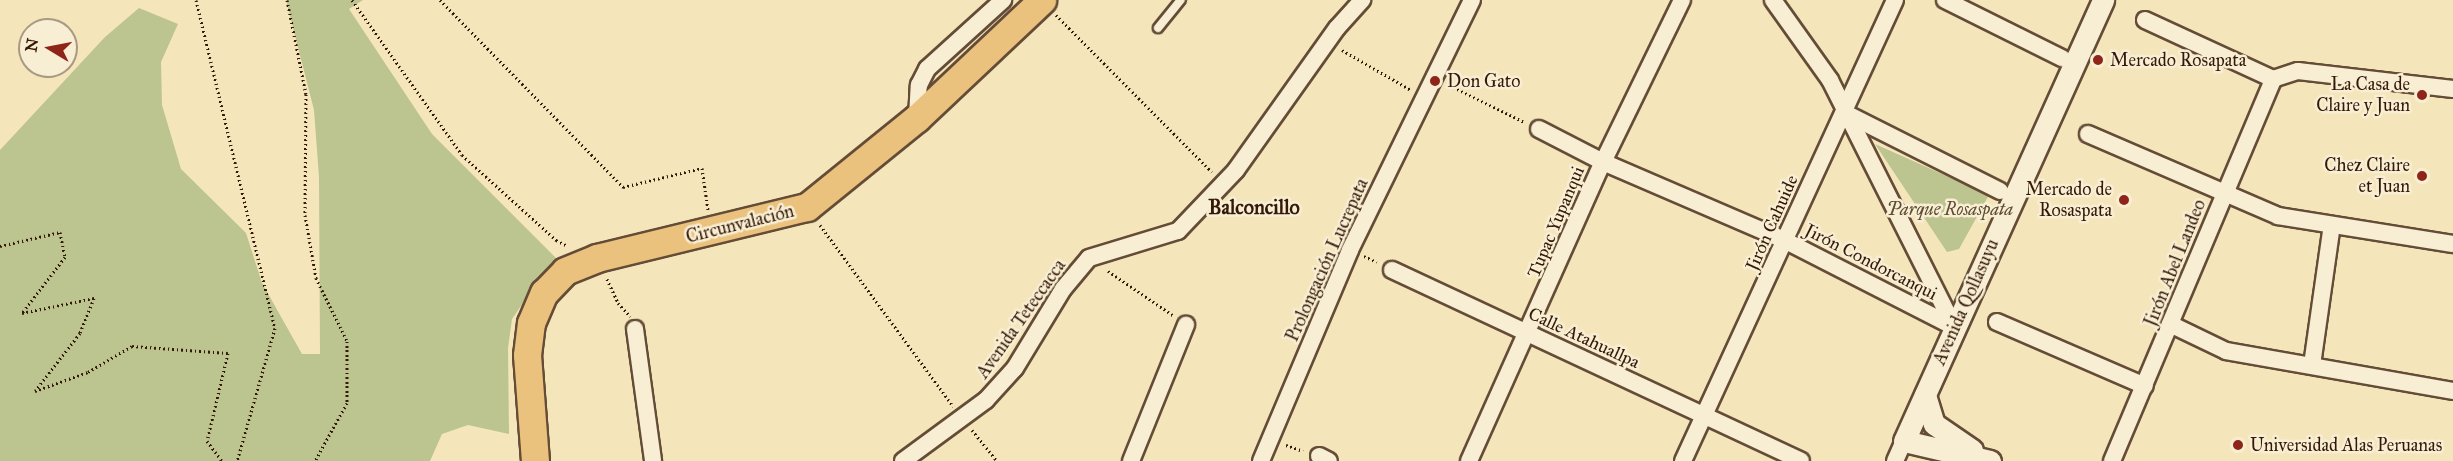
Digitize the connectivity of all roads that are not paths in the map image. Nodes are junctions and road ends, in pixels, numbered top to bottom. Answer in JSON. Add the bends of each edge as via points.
{"nodes":[{"id":1,"x":1003,"y":0,"type":"edge"},
{"id":2,"x":1181,"y":0,"type":"edge"},
{"id":3,"x":1362,"y":0,"type":"edge"},
{"id":4,"x":1472,"y":0,"type":"edge"},
{"id":5,"x":1682,"y":0,"type":"edge"},
{"id":6,"x":1773,"y":0,"type":"edge"},
{"id":7,"x":1895,"y":0,"type":"edge"},
{"id":8,"x":1945,"y":0,"type":"edge"},
{"id":9,"x":2103,"y":0,"type":"edge"},
{"id":10,"x":1045,"y":4,"type":"edge"},
{"id":11,"x":2145,"y":20,"type":"dead end"},
{"id":12,"x":1158,"y":28,"type":"dead end"},
{"id":13,"x":2062,"y":58,"type":"dead end"},
{"id":14,"x":2273,"y":79,"type":"junction"},
{"id":15,"x":2453,"y":89,"type":"edge"},
{"id":16,"x":1846,"y":112,"type":"junction"},
{"id":17,"x":917,"y":118,"type":"junction"},
{"id":18,"x":1539,"y":129,"type":"road end"},
{"id":19,"x":2088,"y":134,"type":"dead end"},
{"id":20,"x":1603,"y":162,"type":"junction"},
{"id":21,"x":2000,"y":191,"type":"dead end"},
{"id":22,"x":2225,"y":192,"type":"junction"},
{"id":23,"x":2332,"y":225,"type":"junction"},
{"id":24,"x":1786,"y":241,"type":"junction"},
{"id":25,"x":2453,"y":244,"type":"edge"},
{"id":26,"x":1392,"y":270,"type":"road end"},
{"id":27,"x":1997,"y":322,"type":"dead end"},
{"id":28,"x":2170,"y":324,"type":"junction"},
{"id":29,"x":1186,"y":325,"type":"road end"},
{"id":30,"x":1954,"y":327,"type":"junction"},
{"id":31,"x":635,"y":329,"type":"road end"},
{"id":32,"x":1528,"y":333,"type":"junction"},
{"id":33,"x":2312,"y":365,"type":"junction"},
{"id":34,"x":2145,"y":386,"type":"junction"},
{"id":35,"x":2453,"y":391,"type":"edge"},
{"id":36,"x":1925,"y":395,"type":"junction"},
{"id":37,"x":1705,"y":416,"type":"junction"},
{"id":38,"x":1904,"y":441,"type":"junction"},
{"id":39,"x":535,"y":461,"type":"edge"},
{"id":40,"x":653,"y":461,"type":"edge"},
{"id":41,"x":903,"y":461,"type":"edge"},
{"id":42,"x":1131,"y":461,"type":"edge"},
{"id":43,"x":1261,"y":461,"type":"edge"},
{"id":44,"x":1469,"y":461,"type":"edge"},
{"id":45,"x":1683,"y":461,"type":"edge"},
{"id":46,"x":1801,"y":461,"type":"edge"},
{"id":47,"x":1895,"y":461,"type":"edge"},
{"id":48,"x":1992,"y":461,"type":"edge"},
{"id":49,"x":2112,"y":461,"type":"edge"}],
"edges":[{"from":1,"to":17,"type":"street","via":[[927,69],[920,85]]},
{"from":2,"to":12,"type":"lane"},
{"from":3,"to":41,"type":"street","name":"Avenida Teteccacca","via":[[1327,41],[1224,183],[1178,231],[1089,258],[1063,290],[1015,368],[986,400]]},
{"from":4,"to":43,"type":"street","name":"Prolongación Lucrepata","via":[[1350,250]]},
{"from":5,"to":20,"type":"street","name":"Tupac Yupanqui"},
{"from":6,"to":16,"type":"street","via":[[1830,80]]},
{"from":7,"to":16,"type":"street","name":"Jirón Cahuide"},
{"from":8,"to":13,"type":"street"},
{"from":9,"to":30,"type":"street","name":"Avenida Qollasuyu"},
{"from":10,"to":17,"type":"highway","name":"Circunvalación"},
{"from":11,"to":14,"type":"street"},
{"from":14,"to":15,"type":"street","via":[[2298,71]]},
{"from":14,"to":22,"type":"street","name":"Jirón Abel Landeo"},
{"from":16,"to":21,"type":"street"},
{"from":16,"to":24,"type":"street","name":"Jirón Cahuide"},
{"from":16,"to":30,"type":"street"},
{"from":17,"to":39,"type":"highway","name":"Circunvalación","via":[[807,207],[593,266],[544,293],[531,322],[527,355]]},
{"from":18,"to":20,"type":"street","name":"Jirón Condorcanqui"},
{"from":19,"to":22,"type":"street"},
{"from":20,"to":24,"type":"street","name":"Jirón Condorcanqui"},
{"from":20,"to":32,"type":"street","name":"Tupac Yupanqui"},
{"from":22,"to":23,"type":"street","via":[[2278,216]]},
{"from":22,"to":28,"type":"street","name":"Jirón Abel Landeo"},
{"from":23,"to":25,"type":"street"},
{"from":23,"to":33,"type":"street"},
{"from":24,"to":30,"type":"street","name":"Jirón Condorcanqui"},
{"from":24,"to":37,"type":"street","name":"Jirón Cahuide"},
{"from":26,"to":32,"type":"street","name":"Calle Atahuallpa"},
{"from":27,"to":34,"type":"street"},
{"from":28,"to":33,"type":"street","via":[[2226,351]]},
{"from":28,"to":34,"type":"street","name":"Jirón Abel Landeo"},
{"from":29,"to":42,"type":"street"},
{"from":30,"to":36,"type":"street","name":"Avenida Qollasuyu"},
{"from":31,"to":40,"type":"street"},
{"from":32,"to":37,"type":"street","name":"Calle Atahuallpa"},
{"from":32,"to":44,"type":"street","name":"Tupac Yupanqui"},
{"from":33,"to":35,"type":"street"},
{"from":34,"to":49,"type":"street","name":"Jirón Abel Landeo"},
{"from":36,"to":38,"type":"street","name":"Avenida Qollasuyu"},
{"from":36,"to":48,"type":"street","via":[[1934,424],[1941,431]]},
{"from":37,"to":45,"type":"street","name":"Jirón Cahuide"},
{"from":37,"to":46,"type":"street","name":"Calle Atahuallpa"},
{"from":38,"to":47,"type":"street"},
{"from":38,"to":48,"type":"street"}]}
